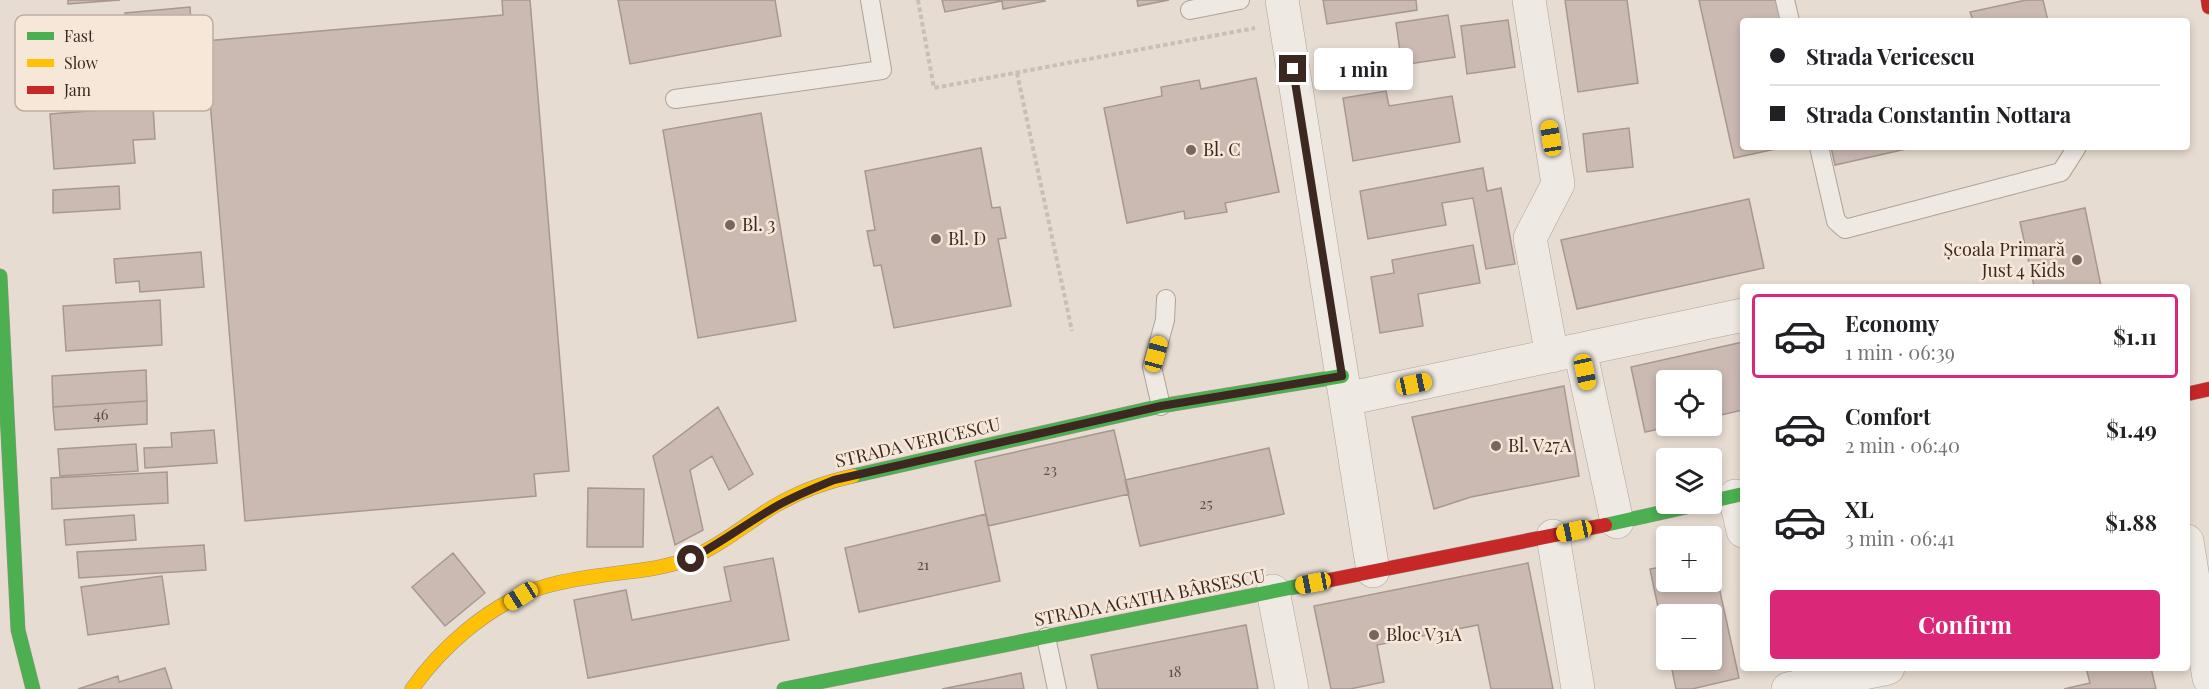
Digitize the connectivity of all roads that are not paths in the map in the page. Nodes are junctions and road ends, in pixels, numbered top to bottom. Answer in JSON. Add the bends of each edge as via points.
{"nodes":[{"id":1,"x":870,"y":0,"type":"edge"},
{"id":2,"x":1240,"y":0,"type":"edge"},
{"id":3,"x":1529,"y":0,"type":"edge"},
{"id":4,"x":1785,"y":0,"type":"edge"},
{"id":5,"x":2208,"y":0,"type":"edge"},
{"id":6,"x":2209,"y":7,"type":"edge"},
{"id":7,"x":1190,"y":10,"type":"dead end"},
{"id":8,"x":1284,"y":11,"type":"edge"},
{"id":9,"x":1789,"y":18,"type":"edge"},
{"id":10,"x":675,"y":99,"type":"dead end"},
{"id":11,"x":1820,"y":150,"type":"edge"},
{"id":12,"x":2076,"y":150,"type":"edge"},
{"id":13,"x":0,"y":276,"type":"edge"},
{"id":14,"x":1166,"y":298,"type":"dead end"},
{"id":15,"x":1740,"y":316,"type":"edge"},
{"id":16,"x":1566,"y":353,"type":"junction"},
{"id":17,"x":1344,"y":387,"type":"junction"},
{"id":18,"x":2209,"y":389,"type":"edge"},
{"id":19,"x":2190,"y":393,"type":"edge"},
{"id":20,"x":1161,"y":406,"type":"junction"},
{"id":21,"x":1730,"y":497,"type":"edge"},
{"id":22,"x":1656,"y":514,"type":"edge"},
{"id":23,"x":1617,"y":522,"type":"junction"},
{"id":24,"x":1740,"y":523,"type":"edge"},
{"id":25,"x":1552,"y":536,"type":"junction"},
{"id":26,"x":2190,"y":560,"type":"edge"},
{"id":27,"x":1373,"y":571,"type":"junction"},
{"id":28,"x":1273,"y":591,"type":"junction"},
{"id":29,"x":9,"y":633,"type":"edge"},
{"id":30,"x":1046,"y":637,"type":"junction"},
{"id":31,"x":1777,"y":671,"type":"edge"},
{"id":32,"x":1874,"y":671,"type":"edge"},
{"id":33,"x":2209,"y":678,"type":"edge"},
{"id":34,"x":830,"y":685,"type":"edge"},
{"id":35,"x":33,"y":689,"type":"edge"},
{"id":36,"x":412,"y":689,"type":"edge"},
{"id":37,"x":784,"y":689,"type":"edge"},
{"id":38,"x":1057,"y":689,"type":"edge"},
{"id":39,"x":1292,"y":689,"type":"edge"},
{"id":40,"x":1578,"y":689,"type":"edge"},
{"id":41,"x":1781,"y":689,"type":"edge"},
{"id":42,"x":1788,"y":689,"type":"edge"}],
"edges":[{"from":1,"to":10,"type":"lane","via":[[882,70]]},
{"from":2,"to":7,"type":"lane"},
{"from":3,"to":16,"type":"street","via":[[1558,184],[1530,238]]},
{"from":4,"to":9,"type":"lane"},
{"from":5,"to":6,"type":"street"},
{"from":8,"to":17,"type":"street"},
{"from":11,"to":12,"type":"lane","via":[[1836,221],[1845,229],[2061,172]]},
{"from":13,"to":29,"type":"street"},
{"from":14,"to":20,"type":"lane","via":[[1165,321],[1152,367]]},
{"from":15,"to":16,"type":"street"},
{"from":16,"to":17,"type":"street"},
{"from":16,"to":23,"type":"street"},
{"from":17,"to":20,"type":"street","name":"STRADA VERICESCU"},
{"from":17,"to":27,"type":"street"},
{"from":18,"to":19,"type":"street"},
{"from":20,"to":36,"type":"street","name":"STRADA VERICESCU","via":[[834,480],[773,508],[691,559],[655,569],[547,586],[521,596],[462,636],[438,656]]},
{"from":21,"to":24,"type":"street"},
{"from":22,"to":23,"type":"street","name":"STRADA AGATHA BÂRSESCU"},
{"from":23,"to":25,"type":"street","name":"STRADA AGATHA BÂRSESCU"},
{"from":25,"to":27,"type":"street","name":"STRADA AGATHA BÂRSESCU"},
{"from":25,"to":40,"type":"street"},
{"from":26,"to":33,"type":"street"},
{"from":27,"to":28,"type":"street","name":"STRADA AGATHA BÂRSESCU"},
{"from":28,"to":30,"type":"street","name":"STRADA AGATHA BÂRSESCU"},
{"from":28,"to":39,"type":"street"},
{"from":29,"to":35,"type":"street"},
{"from":30,"to":34,"type":"street","name":"STRADA AGATHA BÂRSESCU"},
{"from":30,"to":38,"type":"lane"},
{"from":31,"to":41,"type":"street"},
{"from":32,"to":42,"type":"street"},
{"from":34,"to":37,"type":"street","name":"STRADA AGATHA BÂRSESCU"}]}
